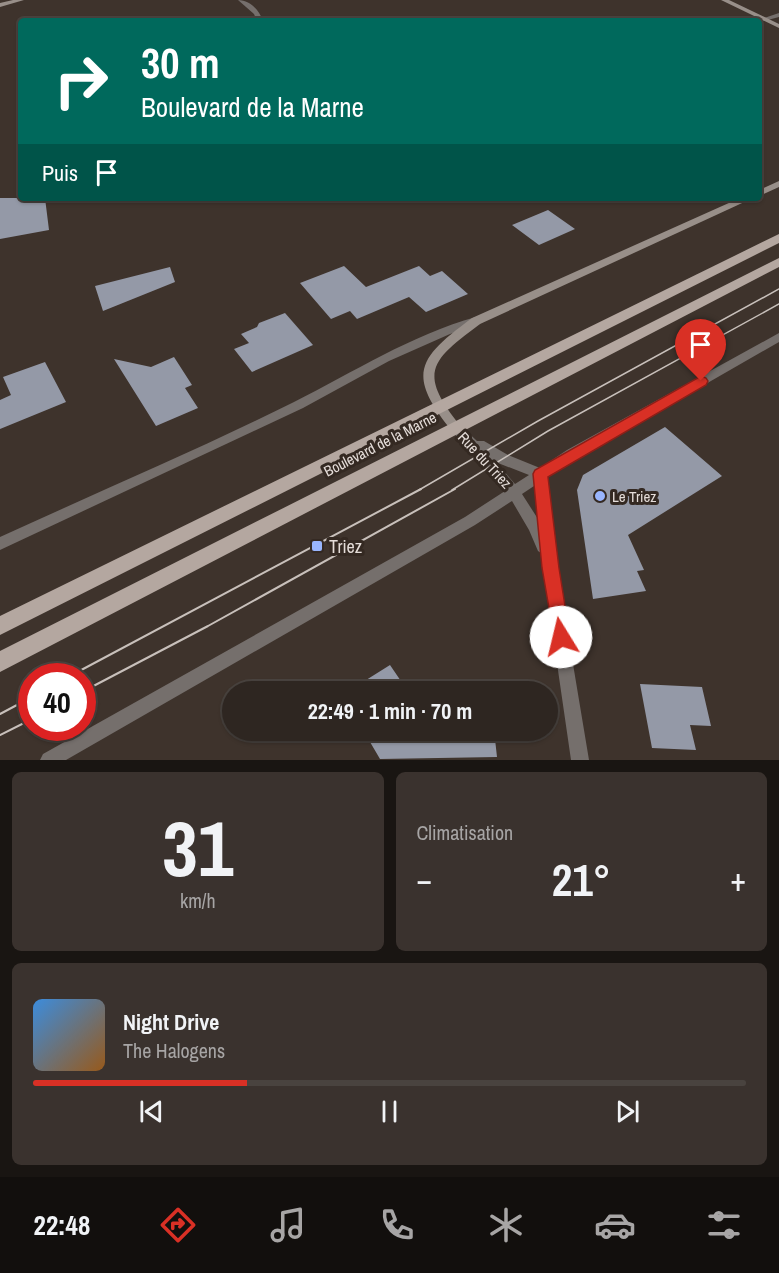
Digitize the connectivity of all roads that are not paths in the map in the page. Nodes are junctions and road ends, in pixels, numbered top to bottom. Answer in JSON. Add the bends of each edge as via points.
{"nodes":[{"id":1,"x":21,"y":0,"type":"edge"},
{"id":2,"x":241,"y":0,"type":"edge"},
{"id":3,"x":724,"y":0,"type":"edge"},
{"id":4,"x":0,"y":5,"type":"edge"},
{"id":5,"x":779,"y":15,"type":"edge"},
{"id":6,"x":259,"y":18,"type":"edge"},
{"id":7,"x":762,"y":18,"type":"edge"},
{"id":8,"x":764,"y":19,"type":"joint"},
{"id":9,"x":779,"y":26,"type":"edge"},
{"id":10,"x":779,"y":184,"type":"edge"},
{"id":11,"x":762,"y":192,"type":"edge"},
{"id":12,"x":741,"y":201,"type":"edge"},
{"id":13,"x":779,"y":238,"type":"edge"},
{"id":14,"x":779,"y":262,"type":"edge"},
{"id":15,"x":476,"y":321,"type":"junction"},
{"id":16,"x":779,"y":337,"type":"edge"},
{"id":17,"x":438,"y":409,"type":"junction"},
{"id":18,"x":455,"y":428,"type":"junction"},
{"id":19,"x":540,"y":474,"type":"junction"},
{"id":20,"x":515,"y":492,"type":"junction"},
{"id":21,"x":0,"y":544,"type":"edge"},
{"id":22,"x":550,"y":568,"type":"junction"},
{"id":23,"x":0,"y":626,"type":"edge"},
{"id":24,"x":0,"y":662,"type":"edge"},
{"id":25,"x":49,"y":760,"type":"edge"},
{"id":26,"x":580,"y":760,"type":"edge"}],
"edges":[{"from":1,"to":4,"type":"main road"},
{"from":2,"to":6,"type":"street"},
{"from":3,"to":7,"type":"main road"},
{"from":5,"to":8,"type":"street"},
{"from":8,"to":9,"type":"main road"},
{"from":10,"to":11,"type":"main road"},
{"from":12,"to":15,"type":"main road"},
{"from":13,"to":17,"type":"main road","name":"Boulevard de la Marne"},
{"from":14,"to":18,"type":"main road","name":"Boulevard de la Marne"},
{"from":15,"to":17,"type":"main road","via":[[442,345],[430,364],[428,382]]},
{"from":15,"to":21,"type":"street","via":[[385,358],[299,405]]},
{"from":16,"to":19,"type":"street"},
{"from":17,"to":18,"type":"main road"},
{"from":17,"to":23,"type":"main road","name":"Boulevard de la Marne"},
{"from":18,"to":19,"type":"street","name":"Rue du Triez","via":[[488,451]]},
{"from":18,"to":20,"type":"street","name":"Rue du Triez"},
{"from":18,"to":24,"type":"main road","name":"Boulevard de la Marne"},
{"from":19,"to":20,"type":"street"},
{"from":19,"to":22,"type":"street","name":"Rue du Triez"},
{"from":20,"to":22,"type":"street","name":"Rue du Triez","via":[[534,523]]},
{"from":20,"to":25,"type":"street"},
{"from":22,"to":26,"type":"street","name":"Rue du Triez"}]}
